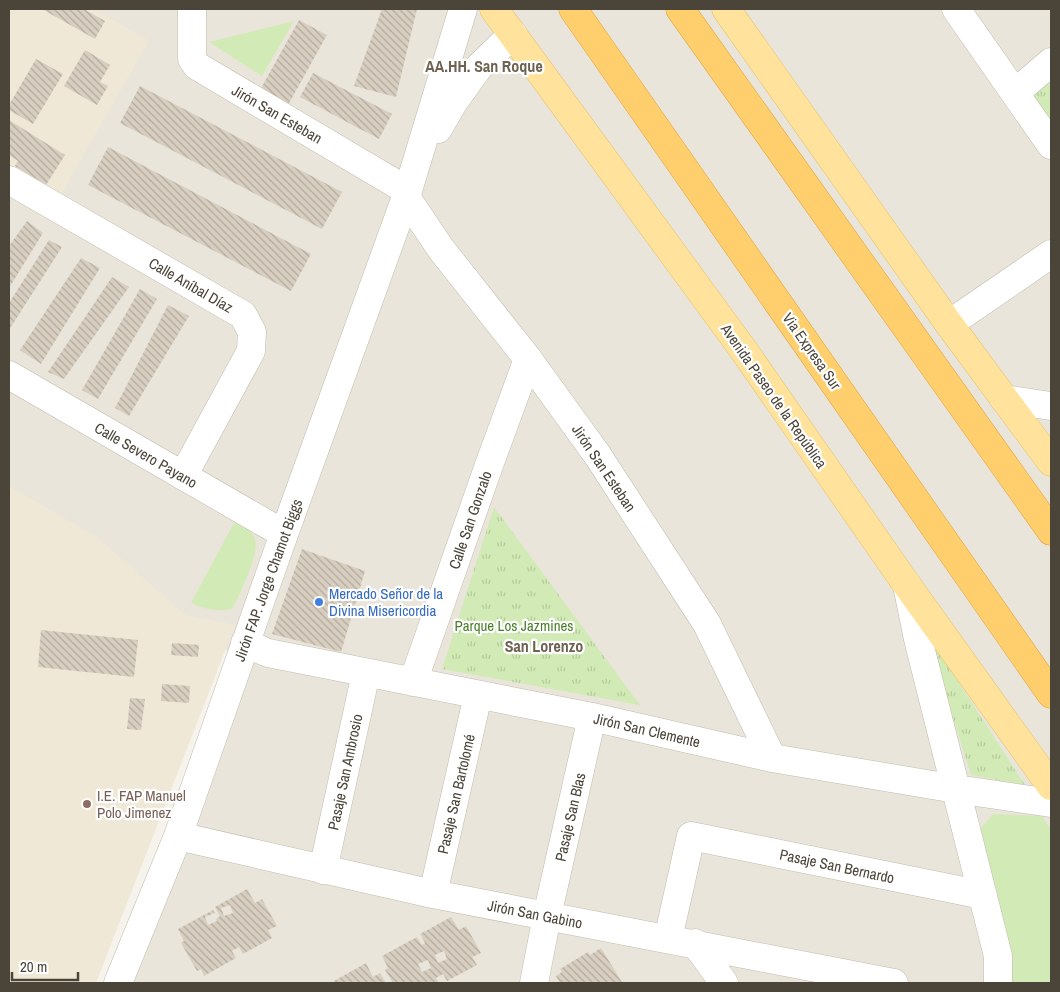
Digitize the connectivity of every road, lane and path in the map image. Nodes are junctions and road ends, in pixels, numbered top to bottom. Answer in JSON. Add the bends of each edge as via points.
{"nodes":[{"id":1,"x":192,"y":9,"type":"edge"},
{"id":2,"x":197,"y":9,"type":"edge"},
{"id":3,"x":463,"y":9,"type":"edge"},
{"id":4,"x":494,"y":9,"type":"edge"},
{"id":5,"x":573,"y":9,"type":"edge"},
{"id":6,"x":680,"y":9,"type":"edge"},
{"id":7,"x":726,"y":9,"type":"edge"},
{"id":8,"x":956,"y":9,"type":"edge"},
{"id":9,"x":512,"y":34,"type":"junction"},
{"id":10,"x":1051,"y":62,"type":"edge"},
{"id":11,"x":1015,"y":93,"type":"junction"},
{"id":12,"x":1051,"y":145,"type":"edge"},
{"id":13,"x":9,"y":180,"type":"edge"},
{"id":14,"x":410,"y":187,"type":"junction"},
{"id":15,"x":1051,"y":254,"type":"edge"},
{"id":16,"x":949,"y":324,"type":"junction"},
{"id":17,"x":528,"y":359,"type":"junction"},
{"id":18,"x":9,"y":375,"type":"edge"},
{"id":19,"x":1004,"y":399,"type":"junction"},
{"id":20,"x":1051,"y":406,"type":"edge"},
{"id":21,"x":1051,"y":462,"type":"edge"},
{"id":22,"x":183,"y":476,"type":"junction"},
{"id":23,"x":1051,"y":531,"type":"edge"},
{"id":24,"x":284,"y":534,"type":"junction"},
{"id":25,"x":907,"y":585,"type":"junction"},
{"id":26,"x":245,"y":643,"type":"junction"},
{"id":27,"x":366,"y":673,"type":"junction"},
{"id":28,"x":413,"y":682,"type":"junction"},
{"id":29,"x":1051,"y":694,"type":"edge"},
{"id":30,"x":478,"y":695,"type":"junction"},
{"id":31,"x":592,"y":717,"type":"junction"},
{"id":32,"x":772,"y":758,"type":"junction"},
{"id":33,"x":1051,"y":786,"type":"edge"},
{"id":34,"x":956,"y":790,"type":"junction"},
{"id":35,"x":1051,"y":803,"type":"edge"},
{"id":36,"x":178,"y":836,"type":"junction"},
{"id":37,"x":323,"y":870,"type":"junction"},
{"id":38,"x":433,"y":894,"type":"junction"},
{"id":39,"x":983,"y":895,"type":"junction"},
{"id":40,"x":547,"y":916,"type":"junction"},
{"id":41,"x":668,"y":938,"type":"junction"},
{"id":42,"x":695,"y":944,"type":"junction"},
{"id":43,"x":759,"y":956,"type":"junction"},
{"id":44,"x":118,"y":983,"type":"edge"},
{"id":45,"x":534,"y":983,"type":"edge"},
{"id":46,"x":724,"y":983,"type":"edge"},
{"id":47,"x":731,"y":983,"type":"edge"},
{"id":48,"x":894,"y":983,"type":"edge"},
{"id":49,"x":998,"y":983,"type":"edge"}],
"edges":[{"from":1,"to":2,"type":"street"},
{"from":1,"to":14,"type":"street","name":"Jirón San Esteban","via":[[192,59],[197,66]]},
{"from":3,"to":14,"type":"street","name":"Jirón FAP. Jorge Chamot Biggs"},
{"from":4,"to":9,"type":"main road","name":"Avenida Paseo de la República"},
{"from":5,"to":29,"type":"highway","name":"Via Expresa Sur"},
{"from":6,"to":23,"type":"highway"},
{"from":7,"to":16,"type":"main road"},
{"from":8,"to":11,"type":"street"},
{"from":9,"to":14,"type":"street","name":"Jirón FAP. Jorge Chamot Biggs","via":[[478,68],[453,103]]},
{"from":9,"to":25,"type":"main road","name":"Avenida Paseo de la República","via":[[742,348]]},
{"from":10,"to":11,"type":"street"},
{"from":11,"to":12,"type":"street"},
{"from":13,"to":22,"type":"street","name":"Calle Aníbal Díaz","via":[[243,315],[252,332],[251,351]]},
{"from":14,"to":17,"type":"street","name":"Jirón San Esteban","via":[[441,250]]},
{"from":14,"to":24,"type":"street","name":"Jirón FAP. Jorge Chamot Biggs"},
{"from":15,"to":16,"type":"street"},
{"from":16,"to":19,"type":"main road"},
{"from":17,"to":28,"type":"street","name":"Calle San Gonzalo"},
{"from":17,"to":32,"type":"street","name":"Jirón San Esteban","via":[[598,456],[707,624]]},
{"from":18,"to":22,"type":"street","name":"Calle Severo Payano"},
{"from":19,"to":20,"type":"street"},
{"from":19,"to":21,"type":"main road"},
{"from":22,"to":24,"type":"street","name":"Calle Severo Payano"},
{"from":24,"to":26,"type":"street","name":"Jirón FAP. Jorge Chamot Biggs"},
{"from":25,"to":33,"type":"main road","name":"Avenida Paseo de la República"},
{"from":25,"to":34,"type":"street"},
{"from":26,"to":27,"type":"street","name":"Jirón San Clemente","via":[[268,653]]},
{"from":26,"to":36,"type":"street","name":"Jirón FAP. Jorge Chamot Biggs"},
{"from":27,"to":28,"type":"street","name":"Jirón San Clemente"},
{"from":27,"to":37,"type":"street","name":"Pasaje San Ambrosio"},
{"from":28,"to":30,"type":"street","name":"Jirón San Clemente"},
{"from":30,"to":31,"type":"street","name":"Jirón San Clemente"},
{"from":30,"to":38,"type":"street","name":"Pasaje San Bartolomé"},
{"from":31,"to":32,"type":"street","name":"Jirón San Clemente"},
{"from":31,"to":40,"type":"street","name":"Pasaje San Blas"},
{"from":32,"to":34,"type":"street","name":"Jirón San Clemente"},
{"from":34,"to":35,"type":"street","name":"Jirón San Clemente"},
{"from":34,"to":39,"type":"street"},
{"from":36,"to":37,"type":"street","name":"Jirón San Gabino"},
{"from":36,"to":44,"type":"street","name":"Jirón FAP. Jorge Chamot Biggs"},
{"from":37,"to":38,"type":"street","name":"Jirón San Gabino"},
{"from":38,"to":40,"type":"street","name":"Jirón San Gabino"},
{"from":39,"to":41,"type":"street","name":"Pasaje San Bernardo","via":[[691,836]]},
{"from":39,"to":49,"type":"street","via":[[998,956]]},
{"from":40,"to":41,"type":"street","name":"Jirón San Gabino"},
{"from":40,"to":45,"type":"street","name":"Pasaje San Blas"},
{"from":41,"to":42,"type":"street","name":"Jirón San Gabino"},
{"from":42,"to":43,"type":"street","name":"Jirón San Gabino"},
{"from":42,"to":46,"type":"street"},
{"from":43,"to":47,"type":"street","via":[[744,964],[734,974]]},
{"from":43,"to":48,"type":"street","name":"Jirón San Gabino"}]}
